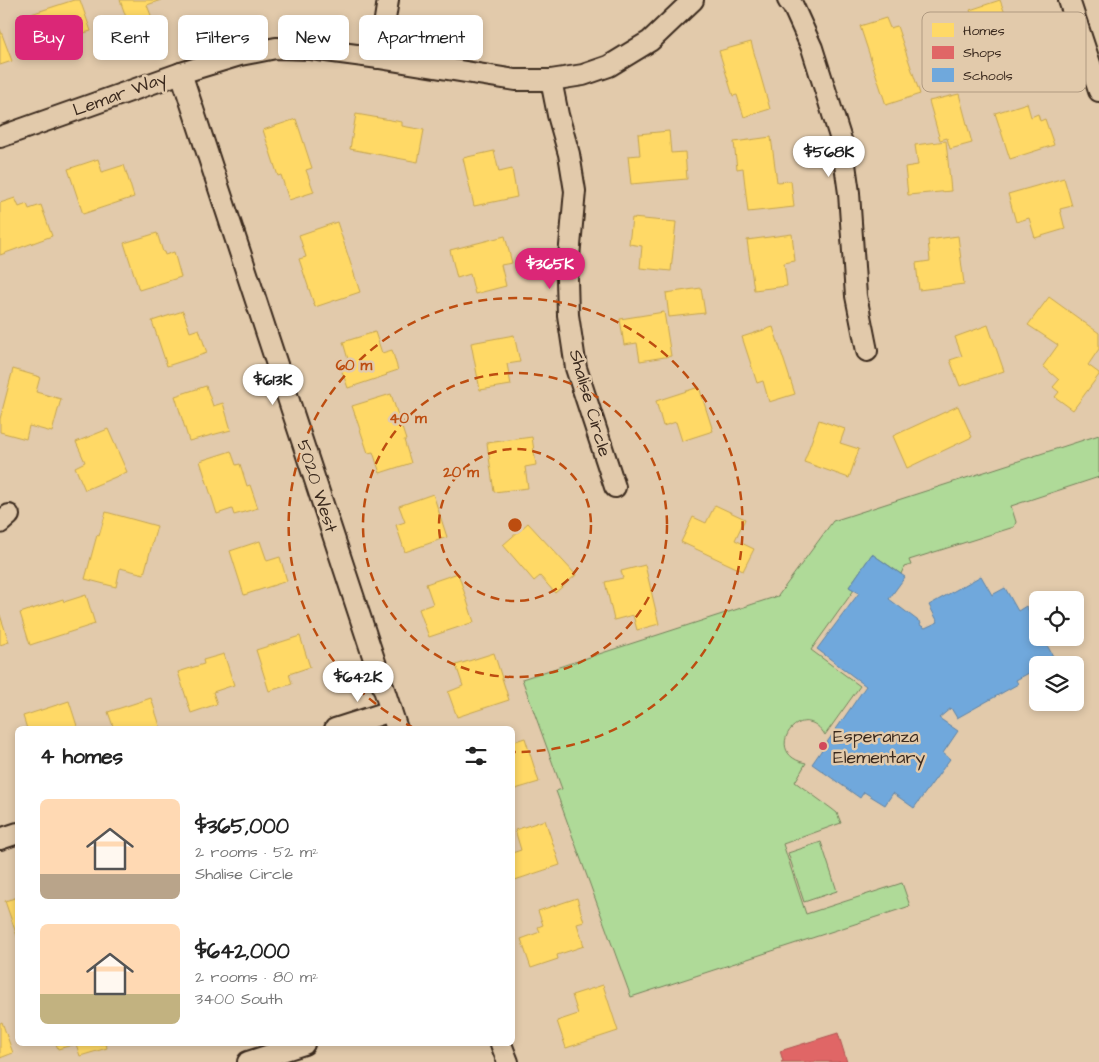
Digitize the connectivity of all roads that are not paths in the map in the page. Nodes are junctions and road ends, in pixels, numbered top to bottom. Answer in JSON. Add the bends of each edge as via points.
{"nodes":[{"id":1,"x":388,"y":0,"type":"edge"},
{"id":2,"x":693,"y":0,"type":"edge"},
{"id":3,"x":788,"y":0,"type":"edge"},
{"id":4,"x":1069,"y":0,"type":"edge"},
{"id":5,"x":1073,"y":12,"type":"edge"},
{"id":6,"x":386,"y":15,"type":"edge"},
{"id":7,"x":1086,"y":52,"type":"edge"},
{"id":8,"x":359,"y":55,"type":"edge"},
{"id":9,"x":391,"y":60,"type":"edge"},
{"id":10,"x":181,"y":73,"type":"junction"},
{"id":11,"x":551,"y":80,"type":"junction"},
{"id":12,"x":1099,"y":91,"type":"edge"},
{"id":13,"x":0,"y":137,"type":"edge"},
{"id":14,"x":867,"y":351,"type":"dead end"},
{"id":15,"x":615,"y":487,"type":"dead end"},
{"id":16,"x":394,"y":720,"type":"edge"},
{"id":17,"x":355,"y":726,"type":"edge"},
{"id":18,"x":15,"y":834,"type":"edge"},
{"id":19,"x":0,"y":839,"type":"edge"},
{"id":20,"x":298,"y":1046,"type":"edge"},
{"id":21,"x":502,"y":1046,"type":"edge"},
{"id":22,"x":248,"y":1062,"type":"edge"},
{"id":23,"x":508,"y":1062,"type":"edge"}],
"edges":[{"from":1,"to":6,"type":"street"},
{"from":2,"to":11,"type":"street","name":"Lemar Way","via":[[650,41],[609,66],[583,76]]},
{"from":3,"to":14,"type":"street","via":[[812,48],[842,143],[856,296]]},
{"from":4,"to":5,"type":"street"},
{"from":7,"to":12,"type":"street"},
{"from":8,"to":10,"type":"street","name":"Lemar Way","via":[[276,48]]},
{"from":9,"to":11,"type":"street","name":"Lemar Way","via":[[515,80]]},
{"from":10,"to":13,"type":"street","name":"Lemar Way"},
{"from":10,"to":16,"type":"street","name":"5020 West"},
{"from":11,"to":15,"type":"street","name":"Shalise Circle","via":[[575,191],[567,279],[568,316],[576,368]]},
{"from":16,"to":17,"type":"street"},
{"from":18,"to":19,"type":"street"},
{"from":20,"to":22,"type":"street"},
{"from":21,"to":23,"type":"street"}]}
